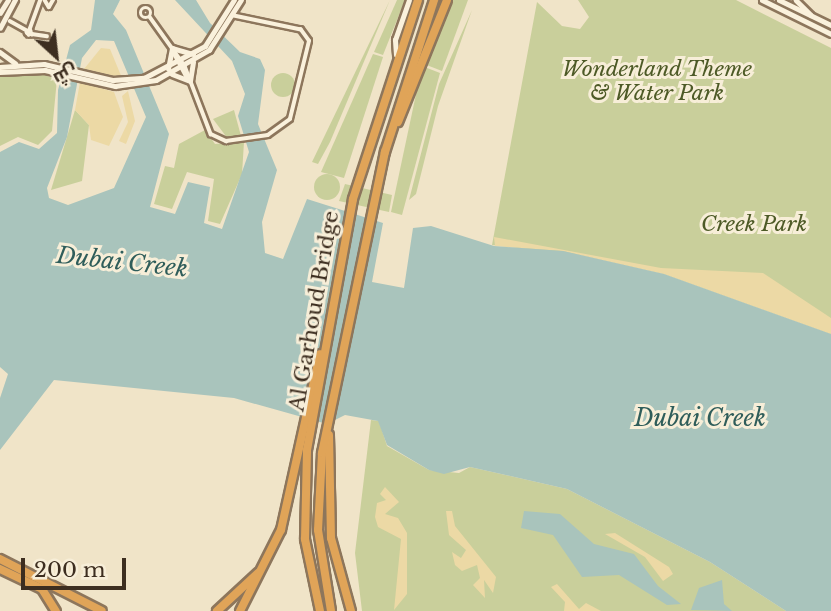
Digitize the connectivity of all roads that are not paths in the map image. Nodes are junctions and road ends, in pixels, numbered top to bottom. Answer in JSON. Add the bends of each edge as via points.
{"nodes":[{"id":1,"x":8,"y":0,"type":"edge"},
{"id":2,"x":15,"y":0,"type":"edge"},
{"id":3,"x":53,"y":0,"type":"edge"},
{"id":4,"x":234,"y":0,"type":"edge"},
{"id":5,"x":409,"y":0,"type":"edge"},
{"id":6,"x":418,"y":0,"type":"edge"},
{"id":7,"x":434,"y":0,"type":"edge"},
{"id":8,"x":447,"y":0,"type":"edge"},
{"id":9,"x":762,"y":0,"type":"edge"},
{"id":10,"x":768,"y":0,"type":"edge"},
{"id":11,"x":796,"y":0,"type":"edge"},
{"id":12,"x":42,"y":1,"type":"edge"},
{"id":13,"x":783,"y":1,"type":"edge"},
{"id":14,"x":240,"y":3,"type":"edge"},
{"id":15,"x":0,"y":13,"type":"edge"},
{"id":16,"x":245,"y":15,"type":"junction"},
{"id":17,"x":812,"y":16,"type":"junction"},
{"id":18,"x":150,"y":18,"type":"dead end"},
{"id":19,"x":230,"y":19,"type":"junction"},
{"id":20,"x":10,"y":21,"type":"dead end"},
{"id":21,"x":831,"y":25,"type":"edge"},
{"id":22,"x":0,"y":28,"type":"edge"},
{"id":23,"x":30,"y":32,"type":"junction"},
{"id":24,"x":831,"y":34,"type":"edge"},
{"id":25,"x":47,"y":36,"type":"dead end"},
{"id":26,"x":172,"y":48,"type":"junction"},
{"id":27,"x":0,"y":52,"type":"edge"},
{"id":28,"x":396,"y":55,"type":"junction"},
{"id":29,"x":194,"y":57,"type":"junction"},
{"id":30,"x":19,"y":64,"type":"junction"},
{"id":31,"x":182,"y":65,"type":"junction"},
{"id":32,"x":53,"y":68,"type":"junction"},
{"id":33,"x":0,"y":70,"type":"edge"},
{"id":34,"x":168,"y":73,"type":"junction"},
{"id":35,"x":89,"y":78,"type":"junction"},
{"id":36,"x":190,"y":81,"type":"junction"},
{"id":37,"x":390,"y":133,"type":"junction"},
{"id":38,"x":303,"y":449,"type":"junction"},
{"id":39,"x":326,"y":454,"type":"junction"},
{"id":40,"x":270,"y":556,"type":"junction"},
{"id":41,"x":0,"y":559,"type":"edge"},
{"id":42,"x":0,"y":569,"type":"edge"},
{"id":43,"x":56,"y":611,"type":"edge"},
{"id":44,"x":102,"y":611,"type":"edge"},
{"id":45,"x":217,"y":611,"type":"edge"},
{"id":46,"x":240,"y":611,"type":"edge"},
{"id":47,"x":320,"y":611,"type":"edge"},
{"id":48,"x":331,"y":611,"type":"edge"},
{"id":49,"x":351,"y":611,"type":"edge"}],
"edges":[{"from":1,"to":15,"type":"street"},
{"from":2,"to":22,"type":"street"},
{"from":3,"to":12,"type":"street","via":[[51,6]]},
{"from":4,"to":19,"type":"street"},
{"from":5,"to":28,"type":"street","via":[[395,40]]},
{"from":6,"to":28,"type":"highway","name":"Al Garhoud Bridge"},
{"from":7,"to":37,"type":"highway"},
{"from":8,"to":37,"type":"highway"},
{"from":9,"to":24,"type":"main road"},
{"from":10,"to":13,"type":"main road"},
{"from":11,"to":17,"type":"street"},
{"from":12,"to":23,"type":"street"},
{"from":13,"to":17,"type":"main road"},
{"from":14,"to":16,"type":"street"},
{"from":14,"to":19,"type":"street"},
{"from":16,"to":19,"type":"street"},
{"from":16,"to":36,"type":"street","via":[[301,30],[309,41],[295,109],[268,135],[232,141],[211,134]]},
{"from":17,"to":21,"type":"main road"},
{"from":18,"to":26,"type":"street"},
{"from":19,"to":29,"type":"street"},
{"from":20,"to":23,"type":"street"},
{"from":23,"to":25,"type":"street"},
{"from":26,"to":29,"type":"street"},
{"from":26,"to":31,"type":"street"},
{"from":26,"to":34,"type":"street"},
{"from":27,"to":30,"type":"street"},
{"from":28,"to":38,"type":"highway","name":"Al Garhoud Bridge","via":[[358,179]]},
{"from":29,"to":31,"type":"street"},
{"from":29,"to":36,"type":"street"},
{"from":30,"to":32,"type":"street"},
{"from":30,"to":33,"type":"street"},
{"from":31,"to":34,"type":"street"},
{"from":31,"to":36,"type":"street"},
{"from":32,"to":33,"type":"street"},
{"from":32,"to":35,"type":"street"},
{"from":34,"to":35,"type":"street","via":[[121,80]]},
{"from":34,"to":35,"type":"street","via":[[125,86]]},
{"from":34,"to":36,"type":"street"},
{"from":37,"to":39,"type":"highway","name":"Al Garhoud Bridge"},
{"from":38,"to":40,"type":"highway"},
{"from":38,"to":47,"type":"highway","via":[[305,539]]},
{"from":39,"to":48,"type":"highway","via":[[317,530]]},
{"from":39,"to":49,"type":"highway","via":[[331,538]]},
{"from":40,"to":45,"type":"highway","via":[[244,591]]},
{"from":40,"to":46,"type":"highway"},
{"from":41,"to":44,"type":"highway"},
{"from":42,"to":43,"type":"highway","via":[[42,589]]}]}
